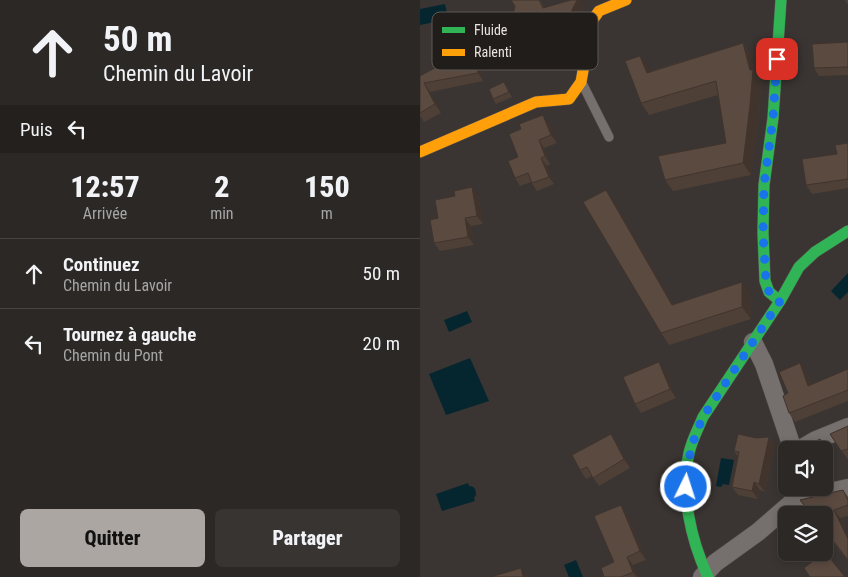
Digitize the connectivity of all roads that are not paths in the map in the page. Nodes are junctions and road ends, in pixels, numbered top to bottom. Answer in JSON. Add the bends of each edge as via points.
{"nodes":[{"id":1,"x":626,"y":0,"type":"edge"},
{"id":2,"x":780,"y":0,"type":"edge"},
{"id":3,"x":598,"y":12,"type":"edge"},
{"id":4,"x":583,"y":70,"type":"edge"},
{"id":5,"x":581,"y":82,"type":"junction"},
{"id":6,"x":609,"y":137,"type":"dead end"},
{"id":7,"x":420,"y":152,"type":"edge"},
{"id":8,"x":848,"y":231,"type":"edge"},
{"id":9,"x":780,"y":301,"type":"junction"},
{"id":10,"x":753,"y":342,"type":"junction"},
{"id":11,"x":848,"y":427,"type":"edge"},
{"id":12,"x":790,"y":441,"type":"edge"},
{"id":13,"x":814,"y":441,"type":"edge"},
{"id":14,"x":848,"y":488,"type":"edge"},
{"id":15,"x":833,"y":490,"type":"edge"},
{"id":16,"x":795,"y":496,"type":"edge"},
{"id":17,"x":706,"y":575,"type":"edge"}],
"edges":[{"from":1,"to":3,"type":"street"},
{"from":2,"to":9,"type":"street","via":[[763,233],[766,281],[769,292]]},
{"from":4,"to":5,"type":"street"},
{"from":5,"to":6,"type":"lane"},
{"from":5,"to":7,"type":"street","via":[[569,99],[536,102]]},
{"from":8,"to":9,"type":"street","via":[[815,252],[799,267]]},
{"from":9,"to":10,"type":"street"},
{"from":10,"to":12,"type":"street","via":[[764,364]]},
{"from":10,"to":17,"type":"street","via":[[703,417],[688,456],[686,487],[689,509]]},
{"from":11,"to":13,"type":"street"},
{"from":14,"to":15,"type":"street"},
{"from":16,"to":17,"type":"street","via":[[758,532],[715,563]]}]}
